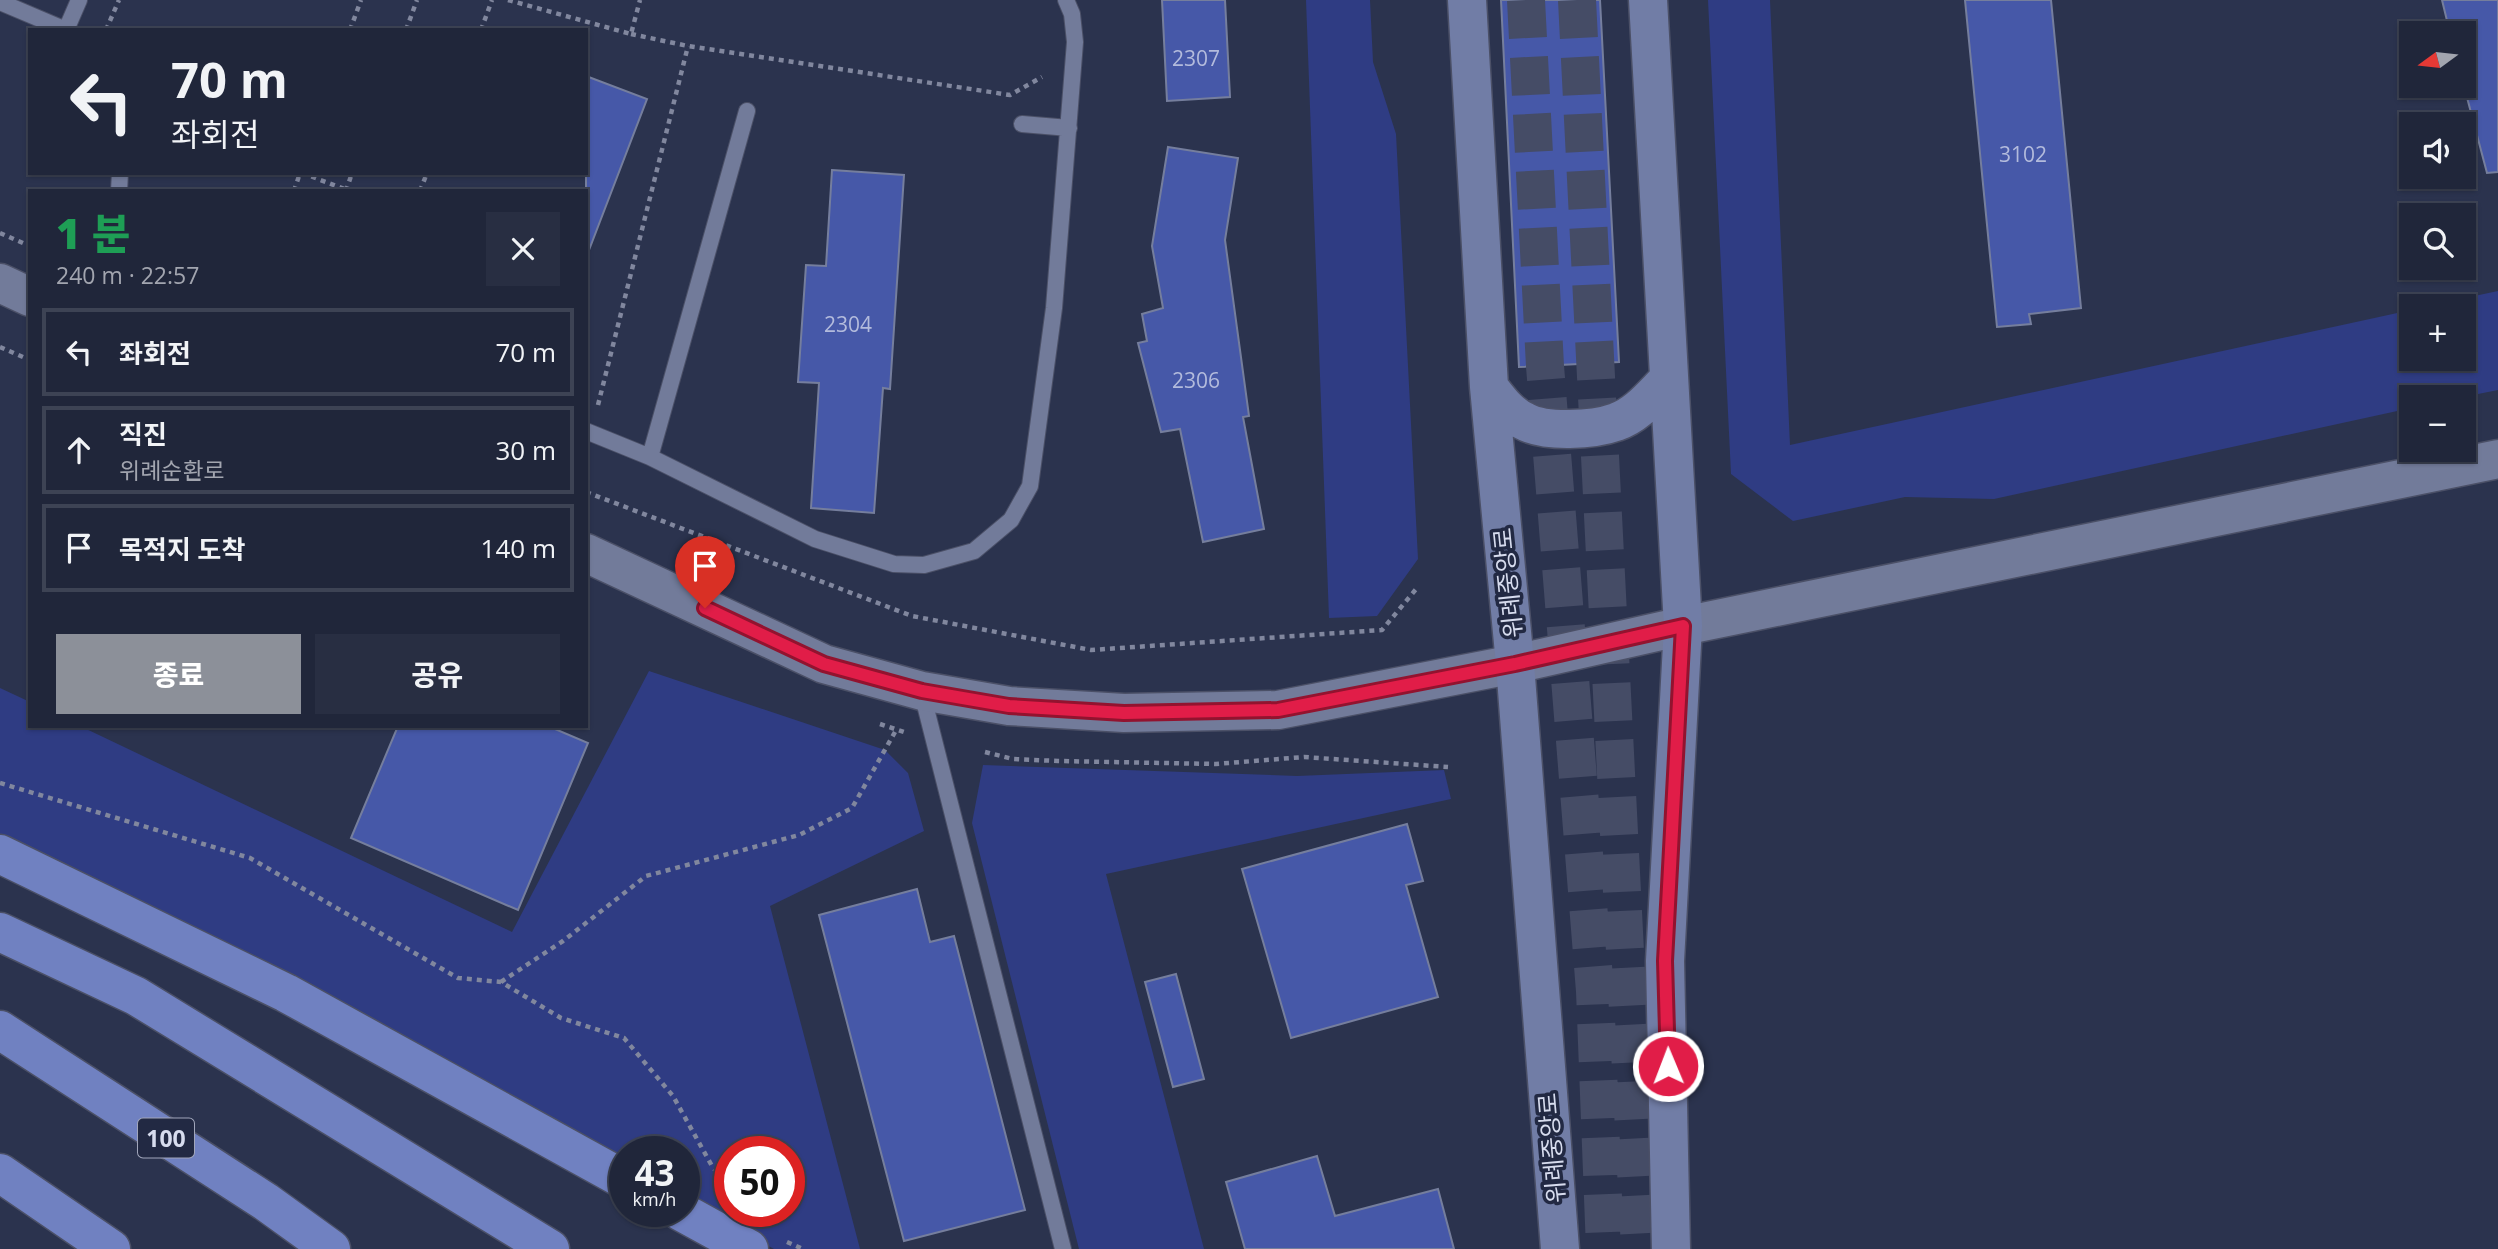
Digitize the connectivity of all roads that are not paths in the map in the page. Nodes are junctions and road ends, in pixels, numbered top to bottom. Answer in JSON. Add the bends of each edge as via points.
{"nodes":[{"id":1,"x":79,"y":0,"type":"edge"},
{"id":2,"x":1066,"y":0,"type":"edge"},
{"id":3,"x":1466,"y":0,"type":"edge"},
{"id":4,"x":1647,"y":0,"type":"edge"},
{"id":5,"x":0,"y":2,"type":"edge"},
{"id":6,"x":61,"y":28,"type":"edge"},
{"id":7,"x":67,"y":28,"type":"edge"},
{"id":8,"x":747,"y":111,"type":"dead end"},
{"id":9,"x":1022,"y":124,"type":"dead end"},
{"id":10,"x":1069,"y":128,"type":"junction"},
{"id":11,"x":0,"y":283,"type":"edge"},
{"id":12,"x":28,"y":296,"type":"edge"},
{"id":13,"x":1667,"y":381,"type":"junction"},
{"id":14,"x":1489,"y":387,"type":"junction"},
{"id":15,"x":588,"y":431,"type":"edge"},
{"id":16,"x":650,"y":457,"type":"junction"},
{"id":17,"x":2498,"y":459,"type":"edge"},
{"id":18,"x":588,"y":554,"type":"edge"},
{"id":19,"x":1683,"y":626,"type":"junction"},
{"id":20,"x":1515,"y":664,"type":"junction"},
{"id":21,"x":922,"y":691,"type":"junction"},
{"id":22,"x":0,"y":854,"type":"edge"},
{"id":23,"x":0,"y":932,"type":"edge"},
{"id":24,"x":0,"y":1030,"type":"edge"},
{"id":25,"x":609,"y":1171,"type":"edge"},
{"id":26,"x":0,"y":1173,"type":"edge"},
{"id":27,"x":700,"y":1222,"type":"edge"},
{"id":28,"x":111,"y":1249,"type":"edge"},
{"id":29,"x":331,"y":1249,"type":"edge"},
{"id":30,"x":550,"y":1249,"type":"edge"},
{"id":31,"x":749,"y":1249,"type":"edge"},
{"id":32,"x":1063,"y":1249,"type":"edge"},
{"id":33,"x":1560,"y":1249,"type":"edge"},
{"id":34,"x":1671,"y":1249,"type":"edge"}],
"edges":[{"from":1,"to":7,"type":"lane"},
{"from":2,"to":10,"type":"lane","via":[[1075,42]]},
{"from":3,"to":14,"type":"main road","name":"위례중앙로"},
{"from":4,"to":13,"type":"main road"},
{"from":5,"to":6,"type":"lane"},
{"from":8,"to":16,"type":"lane"},
{"from":9,"to":10,"type":"lane"},
{"from":10,"to":16,"type":"lane","via":[[1054,307],[1030,486],[1011,520],[974,551],[924,565],[894,564],[815,538]]},
{"from":11,"to":12,"type":"street"},
{"from":13,"to":14,"type":"main road","via":[[1638,410],[1617,422],[1561,429],[1525,423]]},
{"from":13,"to":19,"type":"main road"},
{"from":14,"to":20,"type":"main road","name":"위례중앙로"},
{"from":15,"to":16,"type":"lane"},
{"from":17,"to":19,"type":"street"},
{"from":18,"to":21,"type":"street","via":[[824,664]]},
{"from":19,"to":20,"type":"street"},
{"from":19,"to":34,"type":"main road","via":[[1665,961]]},
{"from":20,"to":21,"type":"street","via":[[1278,710],[1124,713],[1009,706]]},
{"from":20,"to":33,"type":"main road","name":"위례중앙로"},
{"from":21,"to":32,"type":"lane"},
{"from":22,"to":25,"type":"highway","via":[[286,993]]},
{"from":23,"to":30,"type":"highway","via":[[136,996]]},
{"from":24,"to":29,"type":"highway","number":"100","via":[[267,1202]]},
{"from":26,"to":28,"type":"highway"},
{"from":27,"to":31,"type":"highway"}]}
